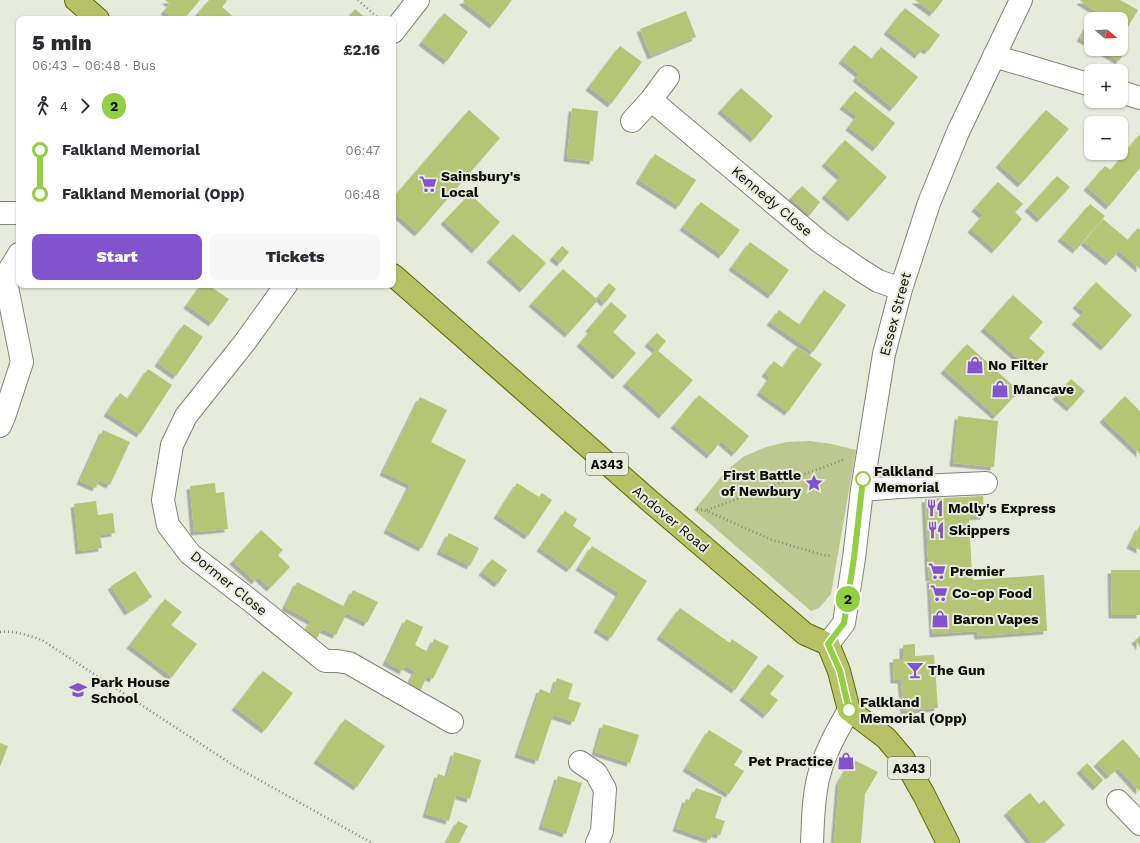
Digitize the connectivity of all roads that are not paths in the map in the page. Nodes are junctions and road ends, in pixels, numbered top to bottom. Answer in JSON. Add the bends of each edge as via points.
{"nodes":[{"id":1,"x":76,"y":0,"type":"edge"},
{"id":2,"x":418,"y":0,"type":"edge"},
{"id":3,"x":1021,"y":0,"type":"edge"},
{"id":4,"x":95,"y":16,"type":"edge"},
{"id":5,"x":396,"y":28,"type":"edge"},
{"id":6,"x":994,"y":56,"type":"junction"},
{"id":7,"x":668,"y":77,"type":"dead end"},
{"id":8,"x":1084,"y":82,"type":"edge"},
{"id":9,"x":1128,"y":94,"type":"edge"},
{"id":10,"x":1140,"y":98,"type":"edge"},
{"id":11,"x":651,"y":100,"type":"junction"},
{"id":12,"x":632,"y":121,"type":"dead end"},
{"id":13,"x":0,"y":213,"type":"edge"},
{"id":14,"x":16,"y":213,"type":"edge"},
{"id":15,"x":16,"y":259,"type":"edge"},
{"id":16,"x":396,"y":278,"type":"edge"},
{"id":17,"x":284,"y":288,"type":"edge"},
{"id":18,"x":900,"y":289,"type":"junction"},
{"id":19,"x":0,"y":426,"type":"edge"},
{"id":20,"x":986,"y":483,"type":"dead end"},
{"id":21,"x":862,"y":490,"type":"junction"},
{"id":22,"x":828,"y":644,"type":"junction"},
{"id":23,"x":849,"y":710,"type":"junction"},
{"id":24,"x":452,"y":722,"type":"dead end"},
{"id":25,"x":580,"y":762,"type":"dead end"},
{"id":26,"x":1118,"y":801,"type":"dead end"},
{"id":27,"x":1140,"y":824,"type":"edge"},
{"id":28,"x":597,"y":843,"type":"edge"},
{"id":29,"x":812,"y":843,"type":"edge"},
{"id":30,"x":948,"y":843,"type":"edge"}],
"edges":[{"from":1,"to":4,"type":"main road"},
{"from":2,"to":5,"type":"street"},
{"from":3,"to":6,"type":"street","name":"Essex Street"},
{"from":6,"to":8,"type":"street"},
{"from":6,"to":18,"type":"street","name":"Essex Street","via":[[958,132],[929,203]]},
{"from":7,"to":11,"type":"street"},
{"from":9,"to":10,"type":"street"},
{"from":11,"to":12,"type":"street"},
{"from":11,"to":18,"type":"street","name":"Kennedy Close","via":[[820,242],[859,270]]},
{"from":13,"to":14,"type":"street"},
{"from":15,"to":19,"type":"street","via":[[5,277],[22,362]]},
{"from":16,"to":22,"type":"main road","name":"Andover Road","number":"A343","via":[[805,634]]},
{"from":17,"to":24,"type":"street","name":"Dormer Close","via":[[186,416],[172,445],[162,500],[168,525],[190,554],[325,660],[349,663]]},
{"from":18,"to":21,"type":"street","name":"Essex Street","via":[[884,354]]},
{"from":20,"to":21,"type":"street"},
{"from":21,"to":22,"type":"street","name":"Essex Street","via":[[844,623]]},
{"from":22,"to":23,"type":"main road","via":[[840,671]]},
{"from":23,"to":29,"type":"street","via":[[824,757],[816,790]]},
{"from":23,"to":30,"type":"main road","number":"A343","via":[[886,738],[903,758]]},
{"from":25,"to":28,"type":"street","via":[[596,773],[605,789],[602,831]]},
{"from":26,"to":27,"type":"street"}]}
